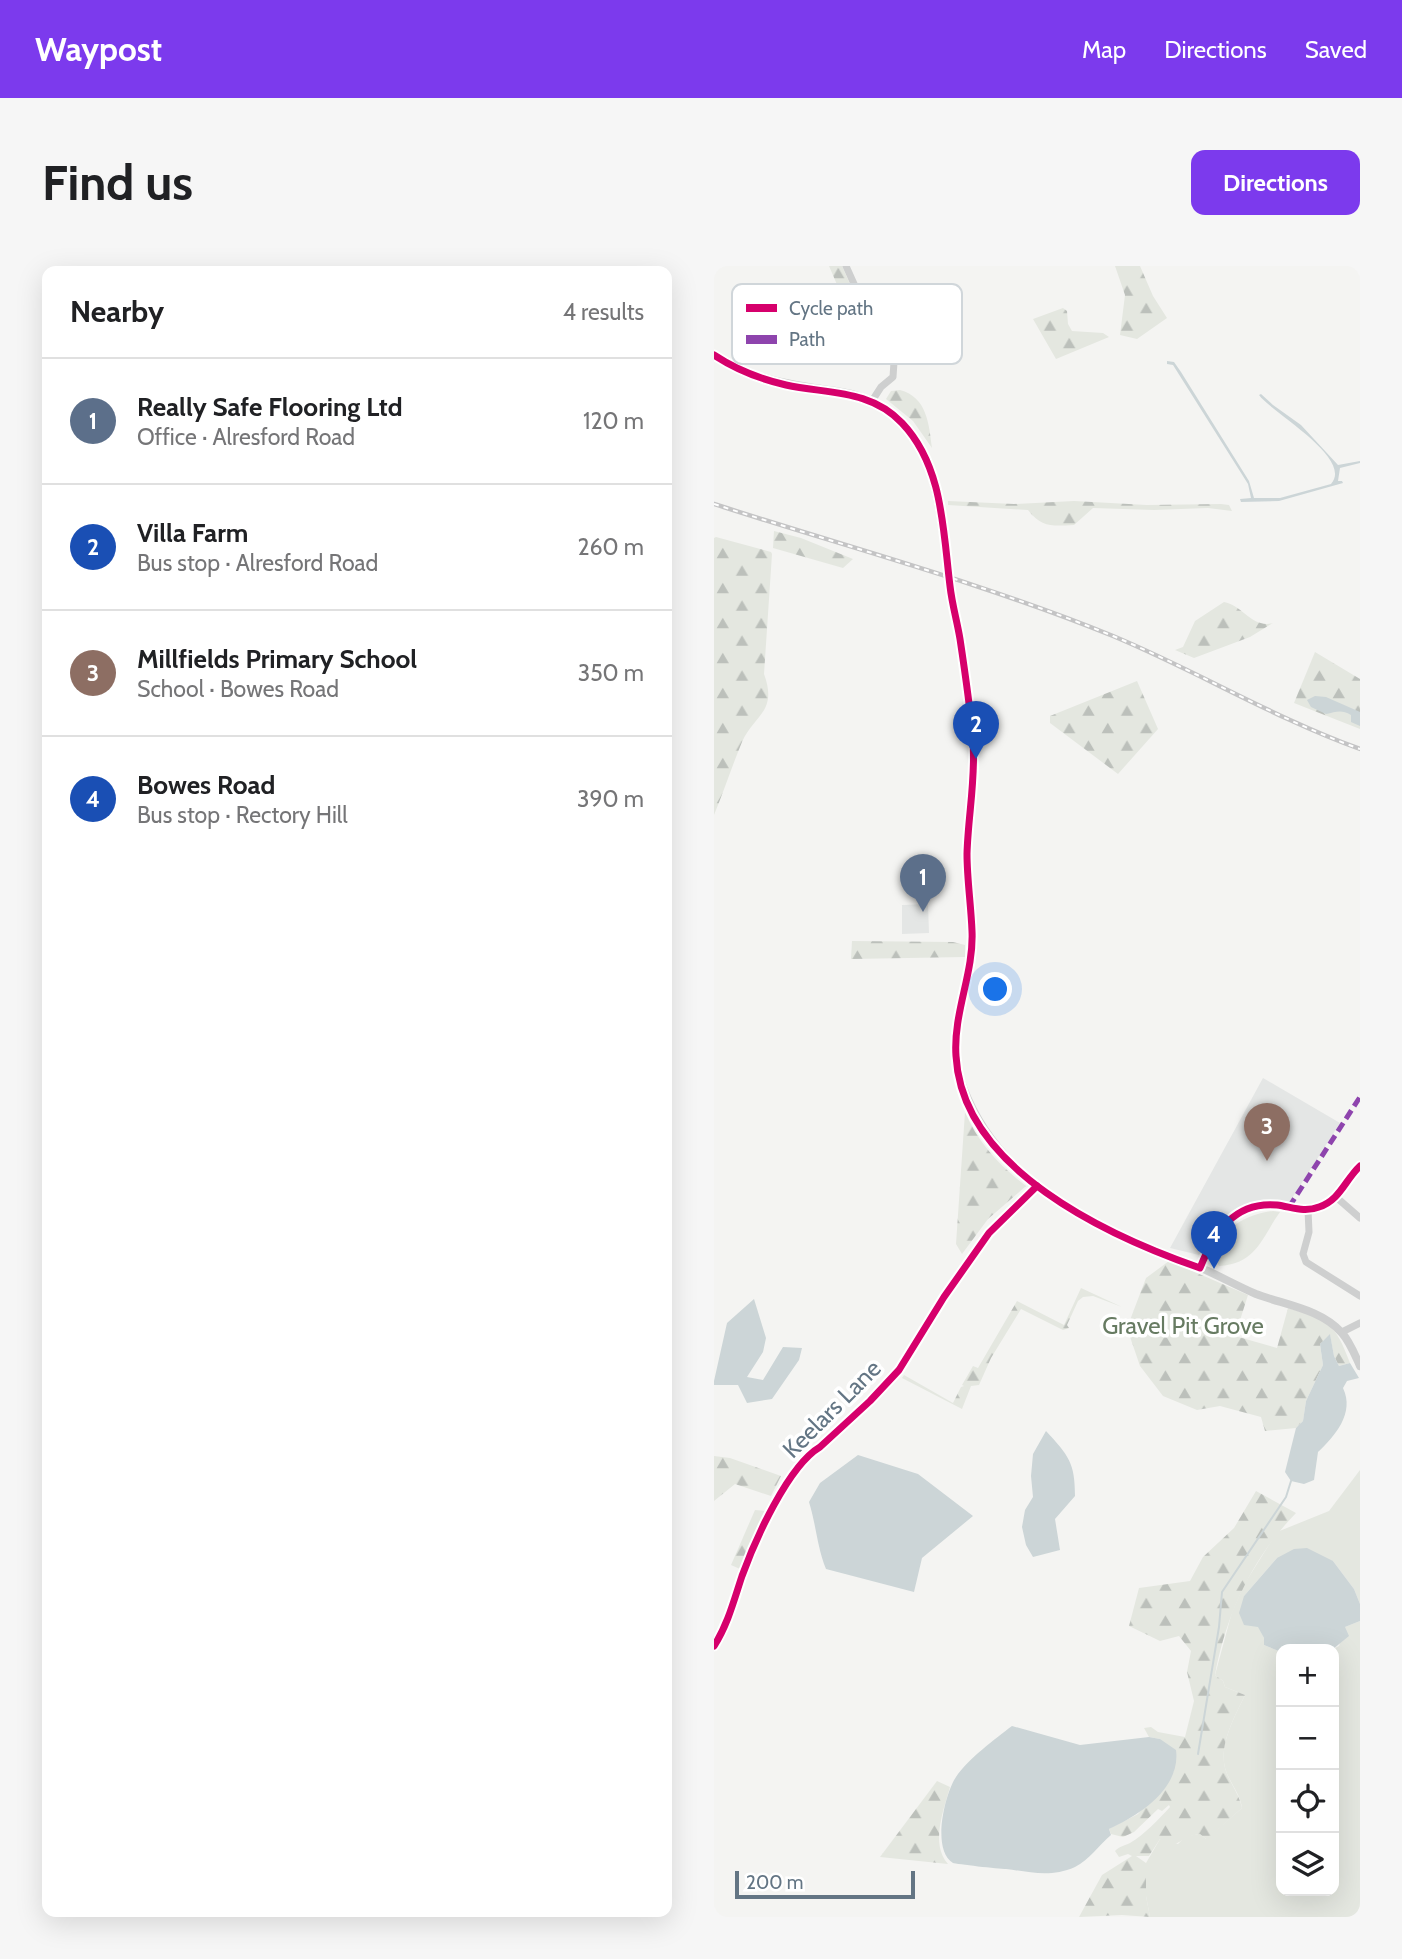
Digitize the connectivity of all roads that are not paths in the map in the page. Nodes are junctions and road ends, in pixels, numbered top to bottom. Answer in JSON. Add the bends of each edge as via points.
{"nodes":[{"id":1,"x":846,"y":266,"type":"edge"},
{"id":2,"x":854,"y":284,"type":"edge"},
{"id":3,"x":714,"y":355,"type":"edge"},
{"id":4,"x":894,"y":364,"type":"edge"},
{"id":5,"x":872,"y":401,"type":"junction"},
{"id":6,"x":1360,"y":1166,"type":"edge"},
{"id":7,"x":1037,"y":1186,"type":"junction"},
{"id":8,"x":1336,"y":1197,"type":"junction"},
{"id":9,"x":1308,"y":1210,"type":"junction"},
{"id":10,"x":1360,"y":1218,"type":"edge"},
{"id":11,"x":1200,"y":1268,"type":"junction"},
{"id":12,"x":1359,"y":1285,"type":"edge"},
{"id":13,"x":1357,"y":1294,"type":"edge"},
{"id":14,"x":1360,"y":1323,"type":"edge"},
{"id":15,"x":1342,"y":1332,"type":"junction"},
{"id":16,"x":1360,"y":1366,"type":"edge"},
{"id":17,"x":714,"y":1646,"type":"edge"}],
"edges":[{"from":1,"to":2,"type":"street"},
{"from":3,"to":5,"type":"street","via":[[785,384]]},
{"from":4,"to":5,"type":"street","via":[[893,377]]},
{"from":5,"to":7,"type":"street","bridge":true,"via":[[900,420],[924,454],[938,495],[960,637],[974,758],[967,853],[972,942],[957,1031],[957,1065],[968,1101],[985,1132],[1006,1159]]},
{"from":6,"to":8,"type":"street"},
{"from":7,"to":11,"type":"street","via":[[1114,1232]]},
{"from":7,"to":17,"type":"street","name":"Keelars Lane","via":[[989,1233],[899,1370],[789,1478],[749,1558]]},
{"from":8,"to":9,"type":"street"},
{"from":8,"to":10,"type":"street"},
{"from":9,"to":11,"type":"street","via":[[1268,1205],[1234,1217],[1211,1241]]},
{"from":9,"to":13,"type":"street","via":[[1306,1262]]},
{"from":11,"to":15,"type":"street","via":[[1255,1294],[1305,1309]]},
{"from":12,"to":13,"type":"street"},
{"from":14,"to":15,"type":"street"},
{"from":15,"to":16,"type":"street"}]}
